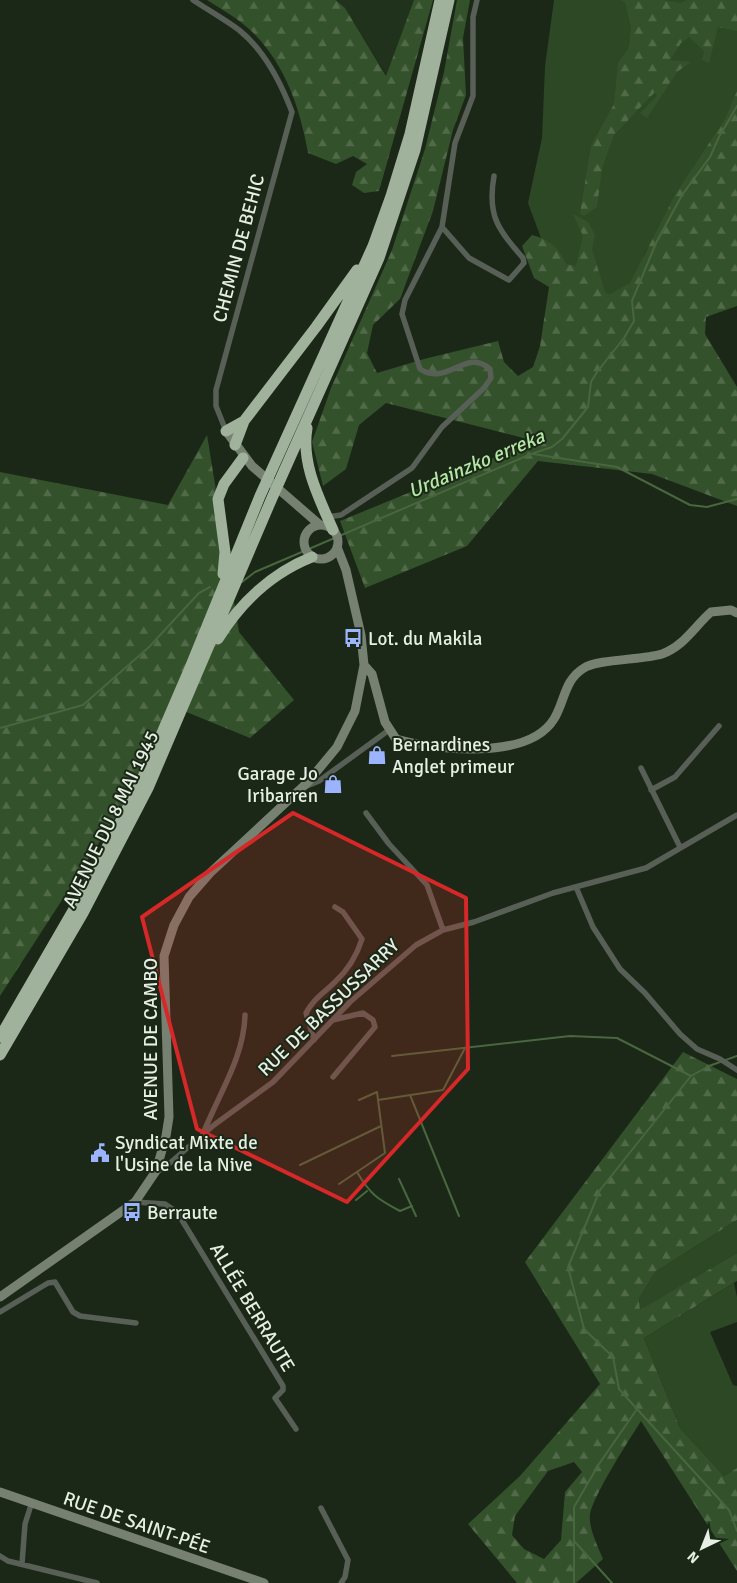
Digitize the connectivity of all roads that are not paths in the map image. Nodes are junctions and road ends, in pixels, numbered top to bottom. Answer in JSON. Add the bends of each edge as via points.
{"nodes":[{"id":1,"x":193,"y":0,"type":"edge"},
{"id":2,"x":440,"y":0,"type":"edge"},
{"id":3,"x":449,"y":0,"type":"edge"},
{"id":4,"x":477,"y":0,"type":"edge"},
{"id":5,"x":494,"y":176,"type":"dead end"},
{"id":6,"x":442,"y":227,"type":"junction"},
{"id":7,"x":373,"y":246,"type":"junction"},
{"id":8,"x":310,"y":410,"type":"junction"},
{"id":9,"x":244,"y":421,"type":"junction"},
{"id":10,"x":226,"y":431,"type":"junction"},
{"id":11,"x":235,"y":445,"type":"junction"},
{"id":12,"x":243,"y":458,"type":"junction"},
{"id":13,"x":305,"y":512,"type":"junction"},
{"id":14,"x":324,"y":521,"type":"junction"},
{"id":15,"x":309,"y":529,"type":"junction"},
{"id":16,"x":336,"y":537,"type":"junction"},
{"id":17,"x":308,"y":551,"type":"junction"},
{"id":18,"x":329,"y":557,"type":"junction"},
{"id":19,"x":346,"y":570,"type":"junction"},
{"id":20,"x":222,"y":584,"type":"junction"},
{"id":21,"x":737,"y":613,"type":"edge"},
{"id":22,"x":364,"y":665,"type":"junction"},
{"id":23,"x":200,"y":668,"type":"junction"},
{"id":24,"x":719,"y":726,"type":"dead end"},
{"id":25,"x":389,"y":730,"type":"junction"},
{"id":26,"x":640,"y":768,"type":"dead end"},
{"id":27,"x":304,"y":788,"type":"junction"},
{"id":28,"x":651,"y":790,"type":"junction"},
{"id":29,"x":366,"y":813,"type":"dead end"},
{"id":30,"x":737,"y":815,"type":"edge"},
{"id":31,"x":680,"y":847,"type":"junction"},
{"id":32,"x":576,"y":887,"type":"junction"},
{"id":33,"x":335,"y":907,"type":"dead end"},
{"id":34,"x":443,"y":930,"type":"junction"},
{"id":35,"x":244,"y":1015,"type":"dead end"},
{"id":36,"x":333,"y":1020,"type":"junction"},
{"id":37,"x":0,"y":1037,"type":"edge"},
{"id":38,"x":314,"y":1040,"type":"junction"},
{"id":39,"x":0,"y":1055,"type":"edge"},
{"id":40,"x":737,"y":1070,"type":"edge"},
{"id":41,"x":333,"y":1077,"type":"dead end"},
{"id":42,"x":203,"y":1135,"type":"junction"},
{"id":43,"x":156,"y":1171,"type":"junction"},
{"id":44,"x":135,"y":1202,"type":"junction"},
{"id":45,"x":0,"y":1297,"type":"edge"},
{"id":46,"x":0,"y":1312,"type":"edge"},
{"id":47,"x":136,"y":1323,"type":"dead end"},
{"id":48,"x":296,"y":1429,"type":"dead end"},
{"id":49,"x":0,"y":1492,"type":"edge"},
{"id":50,"x":32,"y":1502,"type":"junction"},
{"id":51,"x":321,"y":1508,"type":"dead end"},
{"id":52,"x":0,"y":1556,"type":"edge"},
{"id":53,"x":22,"y":1564,"type":"junction"},
{"id":54,"x":97,"y":1583,"type":"edge"},
{"id":55,"x":264,"y":1583,"type":"edge"},
{"id":56,"x":341,"y":1583,"type":"edge"}],
"edges":[{"from":1,"to":10,"type":"street","name":"CHEMIN DE BEHIC","via":[[251,42],[281,83],[292,112],[216,390],[216,406]]},
{"from":2,"to":7,"type":"highway","via":[[407,143]]},
{"from":3,"to":8,"type":"highway","name":"AVENUE DU 8 MAI 1945","via":[[424,115],[396,212],[379,258]]},
{"from":4,"to":6,"type":"street","via":[[473,18],[472,96],[455,143]]},
{"from":5,"to":6,"type":"street","via":[[492,210],[498,227],[523,258],[524,263],[517,274],[509,280],[480,265],[461,250]]},
{"from":6,"to":14,"type":"street","via":[[405,300],[402,314],[408,335],[420,369],[429,374],[437,376],[475,360],[484,362],[490,369],[491,378],[442,427],[412,468],[341,515]]},
{"from":7,"to":9,"type":"highway"},
{"from":7,"to":20,"type":"highway"},
{"from":8,"to":14,"type":"highway","via":[[305,452]]},
{"from":8,"to":23,"type":"highway","name":"AVENUE DU 8 MAI 1945"},
{"from":9,"to":10,"type":"highway"},
{"from":9,"to":11,"type":"highway"},
{"from":10,"to":11,"type":"street","name":"CHEMIN DE BEHIC"},
{"from":11,"to":12,"type":"street","name":"CHEMIN DE BEHIC"},
{"from":12,"to":13,"type":"street","name":"CHEMIN DE BEHIC"},
{"from":12,"to":20,"type":"highway","via":[[224,484],[218,499],[224,552]]},
{"from":13,"to":14,"type":"street","name":"CHEMIN DE BEHIC"},
{"from":13,"to":15,"type":"street"},
{"from":14,"to":15,"type":"street"},
{"from":14,"to":16,"type":"highway"},
{"from":15,"to":17,"type":"street","via":[[305,535]]},
{"from":16,"to":18,"type":"street"},
{"from":16,"to":19,"type":"street","name":"AVENUE DE CAMBO"},
{"from":17,"to":18,"type":"street","via":[[320,559]]},
{"from":17,"to":23,"type":"highway","via":[[245,602]]},
{"from":18,"to":19,"type":"street"},
{"from":19,"to":22,"type":"street","name":"AVENUE DE CAMBO","via":[[361,635]]},
{"from":20,"to":37,"type":"highway","name":"AVENUE DU 8 MAI 1945","via":[[190,668],[131,801],[82,897]]},
{"from":21,"to":25,"type":"street","via":[[731,610],[711,612],[684,642],[662,654],[585,667],[568,681],[553,720],[532,739],[500,748],[440,746],[396,739]]},
{"from":22,"to":25,"type":"street","via":[[372,674]]},
{"from":22,"to":27,"type":"street","name":"AVENUE DE CAMBO","via":[[355,711],[341,740]]},
{"from":23,"to":39,"type":"highway","name":"AVENUE DU 8 MAI 1945","via":[[114,857]]},
{"from":24,"to":28,"type":"street","via":[[675,777]]},
{"from":25,"to":27,"type":"street","name":"AVENUE DE CAMBO","via":[[319,781]]},
{"from":26,"to":28,"type":"street"},
{"from":27,"to":43,"type":"street","name":"AVENUE DE CAMBO","via":[[210,874],[189,897],[174,925],[164,956],[169,1117]]},
{"from":28,"to":31,"type":"street"},
{"from":29,"to":34,"type":"street","via":[[427,885]]},
{"from":30,"to":31,"type":"street","name":"RUE DE BASSUSSARRY"},
{"from":31,"to":32,"type":"street","name":"RUE DE BASSUSSARRY","via":[[646,868]]},
{"from":32,"to":34,"type":"street","name":"RUE DE BASSUSSARRY"},
{"from":32,"to":40,"type":"street","via":[[593,927],[620,969],[697,1049]]},
{"from":33,"to":38,"type":"street","via":[[343,912],[362,938],[357,955],[336,981],[313,1001],[306,1013]]},
{"from":34,"to":36,"type":"street","name":"RUE DE BASSUSSARRY","via":[[403,954]]},
{"from":35,"to":42,"type":"street","via":[[244,1036]]},
{"from":36,"to":38,"type":"street","name":"RUE DE BASSUSSARRY"},
{"from":36,"to":41,"type":"street","via":[[363,1013],[373,1020],[375,1027]]},
{"from":38,"to":42,"type":"street","name":"RUE DE BASSUSSARRY","via":[[273,1082]]},
{"from":42,"to":43,"type":"street","name":"RUE DE BASSUSSARRY","via":[[169,1165]]},
{"from":43,"to":44,"type":"street","name":"AVENUE DE CAMBO"},
{"from":44,"to":45,"type":"street","name":"AVENUE DE CAMBO"},
{"from":44,"to":48,"type":"street","name":"ALLÉE BERRAUTE","via":[[164,1204],[177,1212],[283,1386],[275,1398]]},
{"from":46,"to":47,"type":"street","via":[[55,1282],[72,1312],[80,1316]]},
{"from":49,"to":50,"type":"street","name":"RUE DE SAINT-PÉE"},
{"from":50,"to":53,"type":"street","via":[[25,1524]]},
{"from":50,"to":55,"type":"street","name":"RUE DE SAINT-PÉE"},
{"from":51,"to":56,"type":"street","via":[[348,1560]]},
{"from":52,"to":53,"type":"street"},
{"from":53,"to":54,"type":"street"}]}
